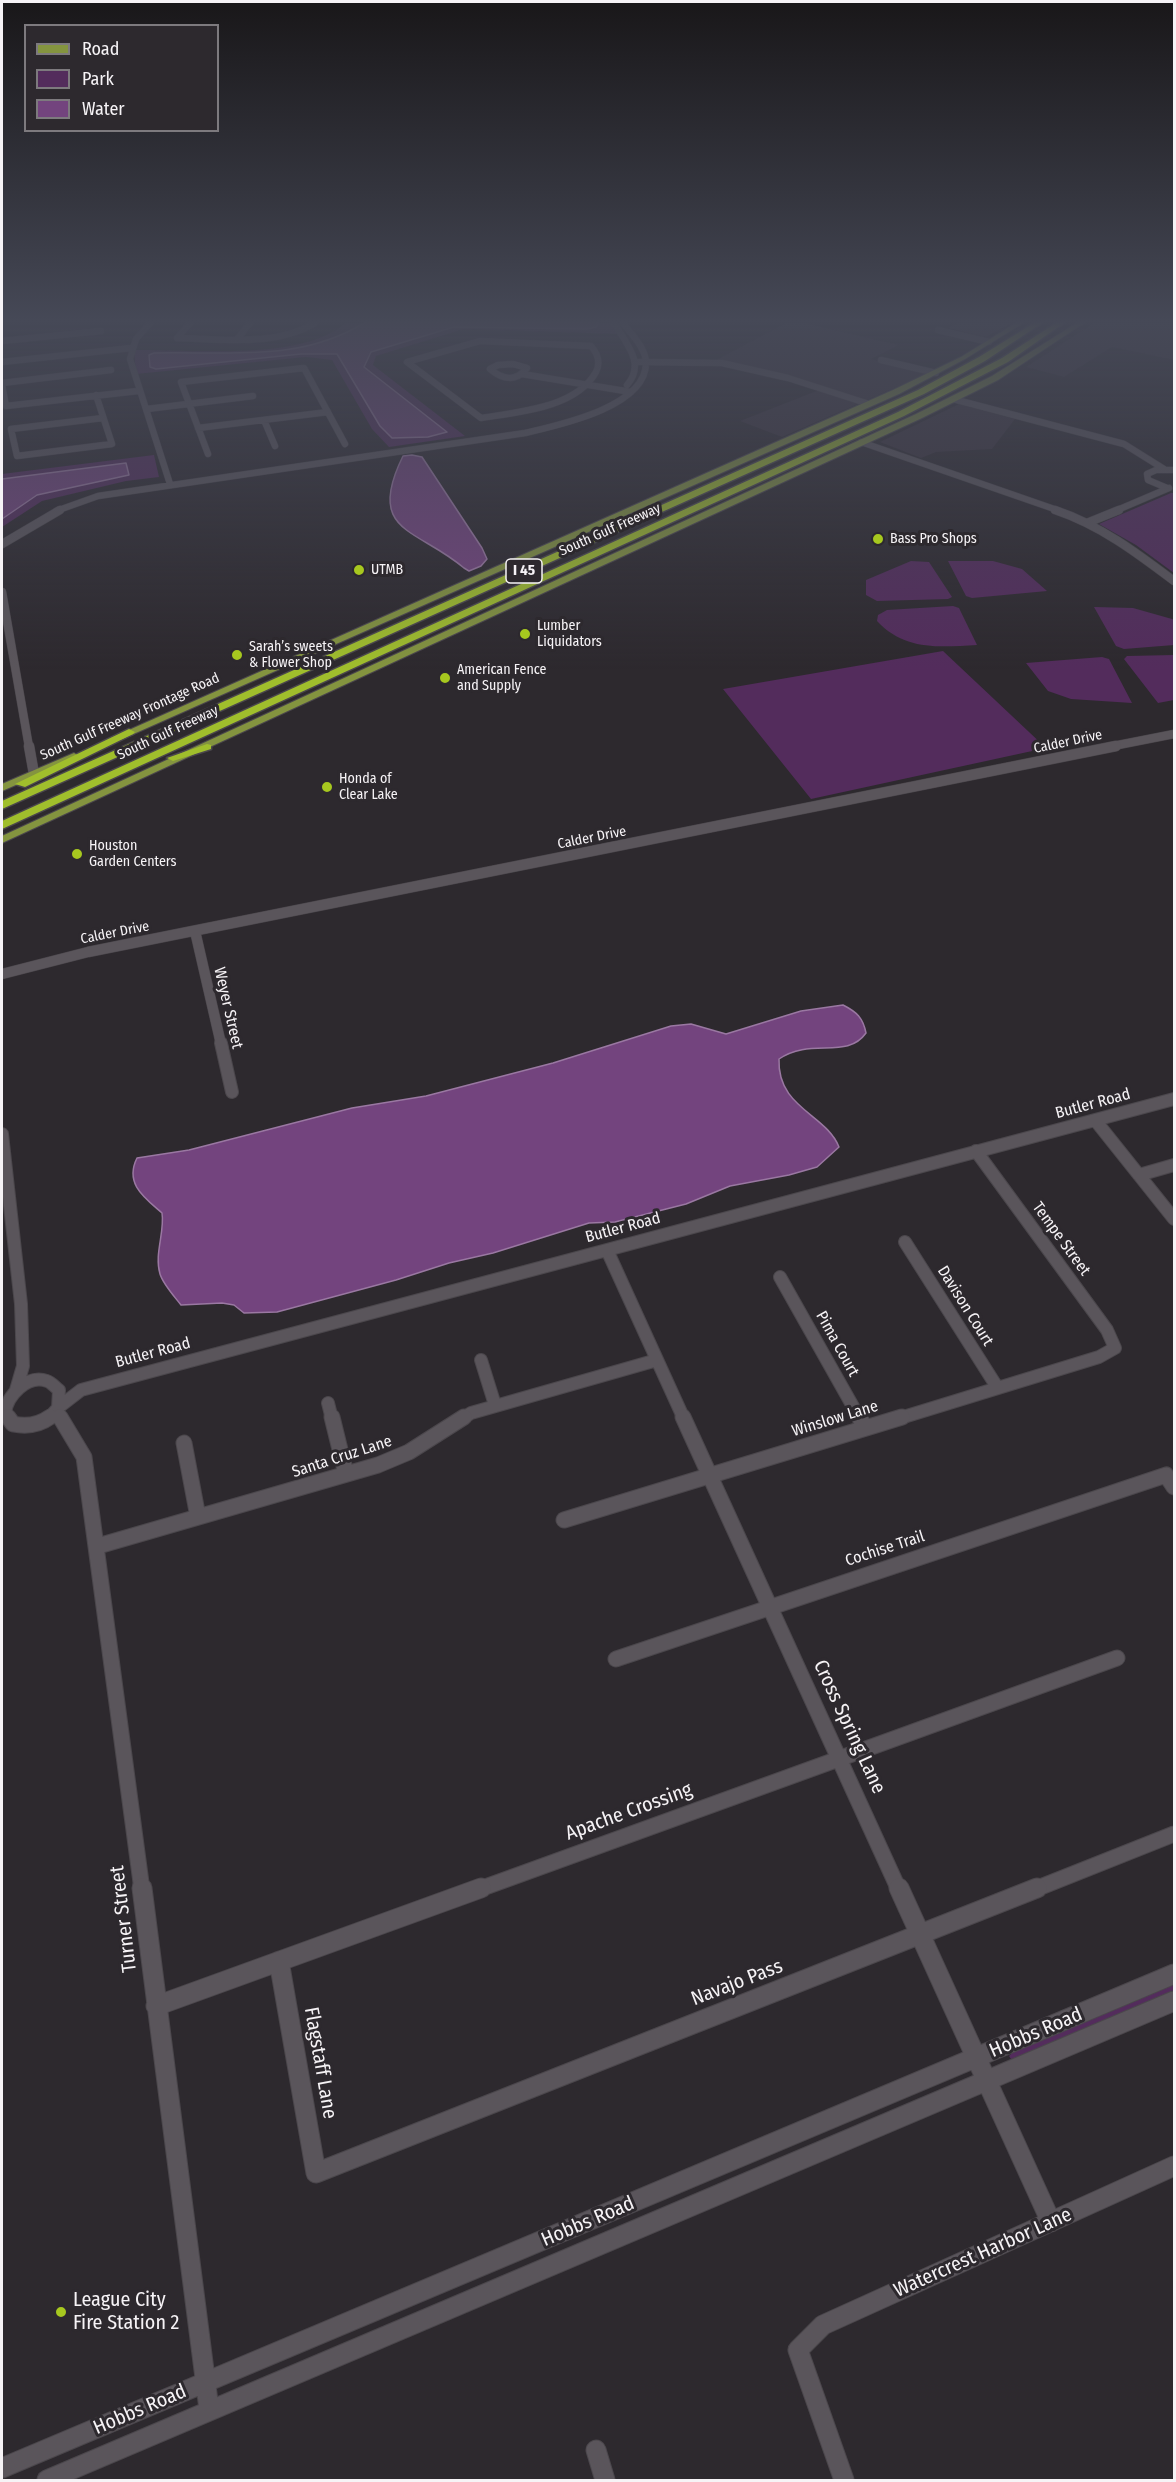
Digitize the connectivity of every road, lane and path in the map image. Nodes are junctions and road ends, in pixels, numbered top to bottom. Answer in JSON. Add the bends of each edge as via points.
{"nodes":[{"id":1,"x":13,"y":439,"type":"edge"},
{"id":2,"x":110,"y":439,"type":"edge"},
{"id":3,"x":156,"y":439,"type":"edge"},
{"id":4,"x":202,"y":439,"type":"edge"},
{"id":5,"x":272,"y":439,"type":"edge"},
{"id":6,"x":342,"y":439,"type":"edge"},
{"id":7,"x":470,"y":439,"type":"edge"},
{"id":8,"x":790,"y":439,"type":"edge"},
{"id":9,"x":817,"y":439,"type":"edge"},
{"id":10,"x":844,"y":439,"type":"edge"},
{"id":11,"x":868,"y":439,"type":"edge"},
{"id":12,"x":1105,"y":439,"type":"edge"},
{"id":13,"x":1109,"y":440,"type":"junction"},
{"id":14,"x":861,"y":442,"type":"junction"},
{"id":15,"x":345,"y":444,"type":"dead end"},
{"id":16,"x":275,"y":446,"type":"dead end"},
{"id":17,"x":208,"y":454,"type":"dead end"},
{"id":18,"x":1164,"y":469,"type":"junction"},
{"id":19,"x":1154,"y":470,"type":"junction"},
{"id":20,"x":1174,"y":470,"type":"edge"},
{"id":21,"x":170,"y":482,"type":"junction"},
{"id":22,"x":1152,"y":483,"type":"junction"},
{"id":23,"x":1172,"y":488,"type":"edge"},
{"id":24,"x":1080,"y":519,"type":"junction"},
{"id":25,"x":1087,"y":523,"type":"junction"},
{"id":26,"x":2,"y":537,"type":"edge"},
{"id":27,"x":2,"y":544,"type":"edge"},
{"id":28,"x":1174,"y":581,"type":"edge"},
{"id":29,"x":2,"y":592,"type":"edge"},
{"id":30,"x":129,"y":732,"type":"junction"},
{"id":31,"x":1174,"y":734,"type":"edge"},
{"id":32,"x":207,"y":747,"type":"junction"},
{"id":33,"x":34,"y":774,"type":"junction"},
{"id":34,"x":2,"y":788,"type":"edge"},
{"id":35,"x":2,"y":794,"type":"edge"},
{"id":36,"x":2,"y":805,"type":"edge"},
{"id":37,"x":2,"y":825,"type":"edge"},
{"id":38,"x":2,"y":833,"type":"edge"},
{"id":39,"x":2,"y":840,"type":"edge"},
{"id":40,"x":195,"y":931,"type":"junction"},
{"id":41,"x":2,"y":968,"type":"edge"},
{"id":42,"x":15,"y":969,"type":"junction"},
{"id":43,"x":2,"y":974,"type":"edge"},
{"id":44,"x":232,"y":1092,"type":"dead end"},
{"id":45,"x":1174,"y":1099,"type":"edge"},
{"id":46,"x":1095,"y":1120,"type":"junction"},
{"id":47,"x":2,"y":1134,"type":"edge"},
{"id":48,"x":976,"y":1151,"type":"junction"},
{"id":49,"x":1174,"y":1165,"type":"edge"},
{"id":50,"x":1139,"y":1175,"type":"junction"},
{"id":51,"x":1174,"y":1219,"type":"edge"},
{"id":52,"x":905,"y":1242,"type":"dead end"},
{"id":53,"x":607,"y":1250,"type":"junction"},
{"id":54,"x":780,"y":1276,"type":"dead end"},
{"id":55,"x":1114,"y":1348,"type":"joint"},
{"id":56,"x":481,"y":1360,"type":"dead end"},
{"id":57,"x":657,"y":1360,"type":"junction"},
{"id":58,"x":24,"y":1366,"type":"junction"},
{"id":59,"x":39,"y":1380,"type":"junction"},
{"id":60,"x":54,"y":1385,"type":"junction"},
{"id":61,"x":997,"y":1387,"type":"junction"},
{"id":62,"x":81,"y":1389,"type":"junction"},
{"id":63,"x":8,"y":1398,"type":"edge"},
{"id":64,"x":328,"y":1403,"type":"dead end"},
{"id":65,"x":495,"y":1405,"type":"junction"},
{"id":66,"x":57,"y":1409,"type":"junction"},
{"id":67,"x":5,"y":1419,"type":"edge"},
{"id":68,"x":39,"y":1424,"type":"junction"},
{"id":69,"x":865,"y":1427,"type":"junction"},
{"id":70,"x":66,"y":1428,"type":"junction"},
{"id":71,"x":184,"y":1443,"type":"dead end"},
{"id":72,"x":346,"y":1474,"type":"junction"},
{"id":73,"x":709,"y":1475,"type":"junction"},
{"id":74,"x":1170,"y":1481,"type":"edge"},
{"id":75,"x":198,"y":1517,"type":"junction"},
{"id":76,"x":564,"y":1520,"type":"dead end"},
{"id":77,"x":98,"y":1546,"type":"junction"},
{"id":78,"x":769,"y":1607,"type":"junction"},
{"id":79,"x":1117,"y":1658,"type":"dead end"},
{"id":80,"x":616,"y":1659,"type":"dead end"},
{"id":81,"x":838,"y":1759,"type":"junction"},
{"id":82,"x":1174,"y":1834,"type":"edge"},
{"id":83,"x":920,"y":1936,"type":"junction"},
{"id":84,"x":279,"y":1961,"type":"junction"},
{"id":85,"x":1174,"y":1974,"type":"edge"},
{"id":86,"x":1174,"y":2001,"type":"edge"},
{"id":87,"x":156,"y":2006,"type":"junction"},
{"id":88,"x":976,"y":2058,"type":"junction"},
{"id":89,"x":985,"y":2080,"type":"junction"},
{"id":90,"x":1174,"y":2166,"type":"edge"},
{"id":91,"x":316,"y":2173,"type":"joint"},
{"id":92,"x":1051,"y":2222,"type":"junction"},
{"id":93,"x":205,"y":2383,"type":"junction"},
{"id":94,"x":209,"y":2409,"type":"junction"},
{"id":95,"x":596,"y":2450,"type":"dead end"},
{"id":96,"x":2,"y":2468,"type":"edge"},
{"id":97,"x":47,"y":2481,"type":"edge"},
{"id":98,"x":604,"y":2481,"type":"edge"},
{"id":99,"x":844,"y":2481,"type":"edge"}],
"edges":[{"from":1,"to":2,"type":"street","via":[[17,455],[112,444]]},
{"from":3,"to":21,"type":"street"},
{"from":4,"to":17,"type":"street"},
{"from":5,"to":16,"type":"street"},
{"from":6,"to":15,"type":"street"},
{"from":7,"to":21,"type":"street"},
{"from":8,"to":30,"type":"main road","name":"South Gulf Freeway Frontage Road"},
{"from":9,"to":36,"type":"highway","name":"South Gulf Freeway","number":"I 45"},
{"from":10,"to":37,"type":"highway","name":"South Gulf Freeway","number":"I 45"},
{"from":11,"to":14,"type":"main road"},
{"from":12,"to":13,"type":"street"},
{"from":13,"to":18,"type":"street","via":[[1130,447]]},
{"from":13,"to":19,"type":"street"},
{"from":14,"to":24,"type":"street"},
{"from":14,"to":32,"type":"main road"},
{"from":18,"to":19,"type":"street"},
{"from":18,"to":20,"type":"street"},
{"from":19,"to":22,"type":"street","via":[[1146,477]]},
{"from":21,"to":26,"type":"street","via":[[94,492],[60,502]]},
{"from":21,"to":27,"type":"street","via":[[67,505]]},
{"from":22,"to":23,"type":"street"},
{"from":22,"to":24,"type":"street","via":[[1112,508]]},
{"from":23,"to":25,"type":"street"},
{"from":24,"to":25,"type":"street"},
{"from":25,"to":28,"type":"street","via":[[1124,543]]},
{"from":29,"to":33,"type":"street"},
{"from":30,"to":33,"type":"main road","name":"South Gulf Freeway Frontage Road"},
{"from":30,"to":35,"type":"highway"},
{"from":31,"to":40,"type":"street","name":"Calder Drive"},
{"from":32,"to":38,"type":"highway","via":[[182,754]]},
{"from":32,"to":39,"type":"main road"},
{"from":33,"to":34,"type":"main road","name":"South Gulf Freeway Frontage Road"},
{"from":40,"to":42,"type":"street","name":"Calder Drive"},
{"from":40,"to":44,"type":"street","name":"Weyer Street"},
{"from":41,"to":42,"type":"street","name":"Calder Drive"},
{"from":42,"to":43,"type":"street","name":"Calder Drive"},
{"from":45,"to":46,"type":"street","name":"Butler Road"},
{"from":46,"to":48,"type":"street","name":"Butler Road"},
{"from":46,"to":50,"type":"street"},
{"from":47,"to":58,"type":"street"},
{"from":48,"to":53,"type":"street","name":"Butler Road"},
{"from":48,"to":55,"type":"street","name":"Tempe Street","via":[[1107,1330]]},
{"from":49,"to":50,"type":"street"},
{"from":50,"to":51,"type":"street"},
{"from":52,"to":61,"type":"street","name":"Davison Court"},
{"from":53,"to":57,"type":"street","name":"Cross Spring Lane"},
{"from":53,"to":62,"type":"street","name":"Butler Road"},
{"from":54,"to":69,"type":"street","name":"Pima Court"},
{"from":55,"to":61,"type":"street","name":"Winslow Lane","via":[[1099,1357]]},
{"from":56,"to":65,"type":"street"},
{"from":57,"to":65,"type":"street","name":"Santa Cruz Lane"},
{"from":57,"to":73,"type":"street","name":"Cross Spring Lane"},
{"from":58,"to":59,"type":"street"},
{"from":58,"to":63,"type":"street"},
{"from":59,"to":60,"type":"street"},
{"from":59,"to":63,"type":"street"},
{"from":60,"to":62,"type":"street","name":"Butler Road"},
{"from":60,"to":66,"type":"street","via":[[61,1397]]},
{"from":61,"to":69,"type":"street","name":"Winslow Lane"},
{"from":62,"to":66,"type":"street","name":"Butler Road"},
{"from":63,"to":67,"type":"street"},
{"from":64,"to":72,"type":"street"},
{"from":65,"to":72,"type":"street","name":"Santa Cruz Lane","via":[[451,1424],[398,1458]]},
{"from":66,"to":68,"type":"street"},
{"from":66,"to":70,"type":"street","name":"Turner Street"},
{"from":67,"to":68,"type":"street","via":[[21,1426]]},
{"from":68,"to":70,"type":"street"},
{"from":69,"to":73,"type":"street","name":"Winslow Lane"},
{"from":70,"to":77,"type":"street","name":"Turner Street","via":[[84,1457]]},
{"from":71,"to":75,"type":"street"},
{"from":72,"to":75,"type":"street","name":"Santa Cruz Lane"},
{"from":73,"to":76,"type":"street","name":"Winslow Lane"},
{"from":73,"to":78,"type":"street","name":"Cross Spring Lane"},
{"from":74,"to":78,"type":"street","name":"Cochise Trail"},
{"from":75,"to":77,"type":"street","name":"Santa Cruz Lane"},
{"from":77,"to":87,"type":"street","name":"Turner Street"},
{"from":78,"to":80,"type":"street","name":"Cochise Trail"},
{"from":78,"to":81,"type":"street","name":"Cross Spring Lane"},
{"from":79,"to":81,"type":"street","name":"Apache Crossing"},
{"from":81,"to":83,"type":"street","name":"Cross Spring Lane"},
{"from":81,"to":84,"type":"street","name":"Apache Crossing"},
{"from":82,"to":83,"type":"street","name":"Navajo Pass"},
{"from":83,"to":88,"type":"street","name":"Cross Spring Lane"},
{"from":83,"to":91,"type":"street","name":"Navajo Pass"},
{"from":84,"to":87,"type":"street","name":"Apache Crossing"},
{"from":84,"to":91,"type":"street","name":"Flagstaff Lane"},
{"from":85,"to":88,"type":"street","name":"Hobbs Road"},
{"from":86,"to":89,"type":"street","name":"Hobbs Road"},
{"from":87,"to":93,"type":"street","name":"Turner Street"},
{"from":88,"to":89,"type":"street","name":"Cross Spring Lane"},
{"from":88,"to":93,"type":"street","name":"Hobbs Road"},
{"from":89,"to":92,"type":"street","name":"Cross Spring Lane"},
{"from":89,"to":94,"type":"street","name":"Hobbs Road"},
{"from":90,"to":92,"type":"street","name":"Watercrest Harbor Lane"},
{"from":92,"to":99,"type":"street","name":"Watercrest Harbor Lane","via":[[823,2325],[798,2350]]},
{"from":93,"to":94,"type":"street","name":"Turner Street"},
{"from":93,"to":96,"type":"street","name":"Hobbs Road"},
{"from":94,"to":97,"type":"street","name":"Hobbs Road"},
{"from":95,"to":98,"type":"street"}]}
